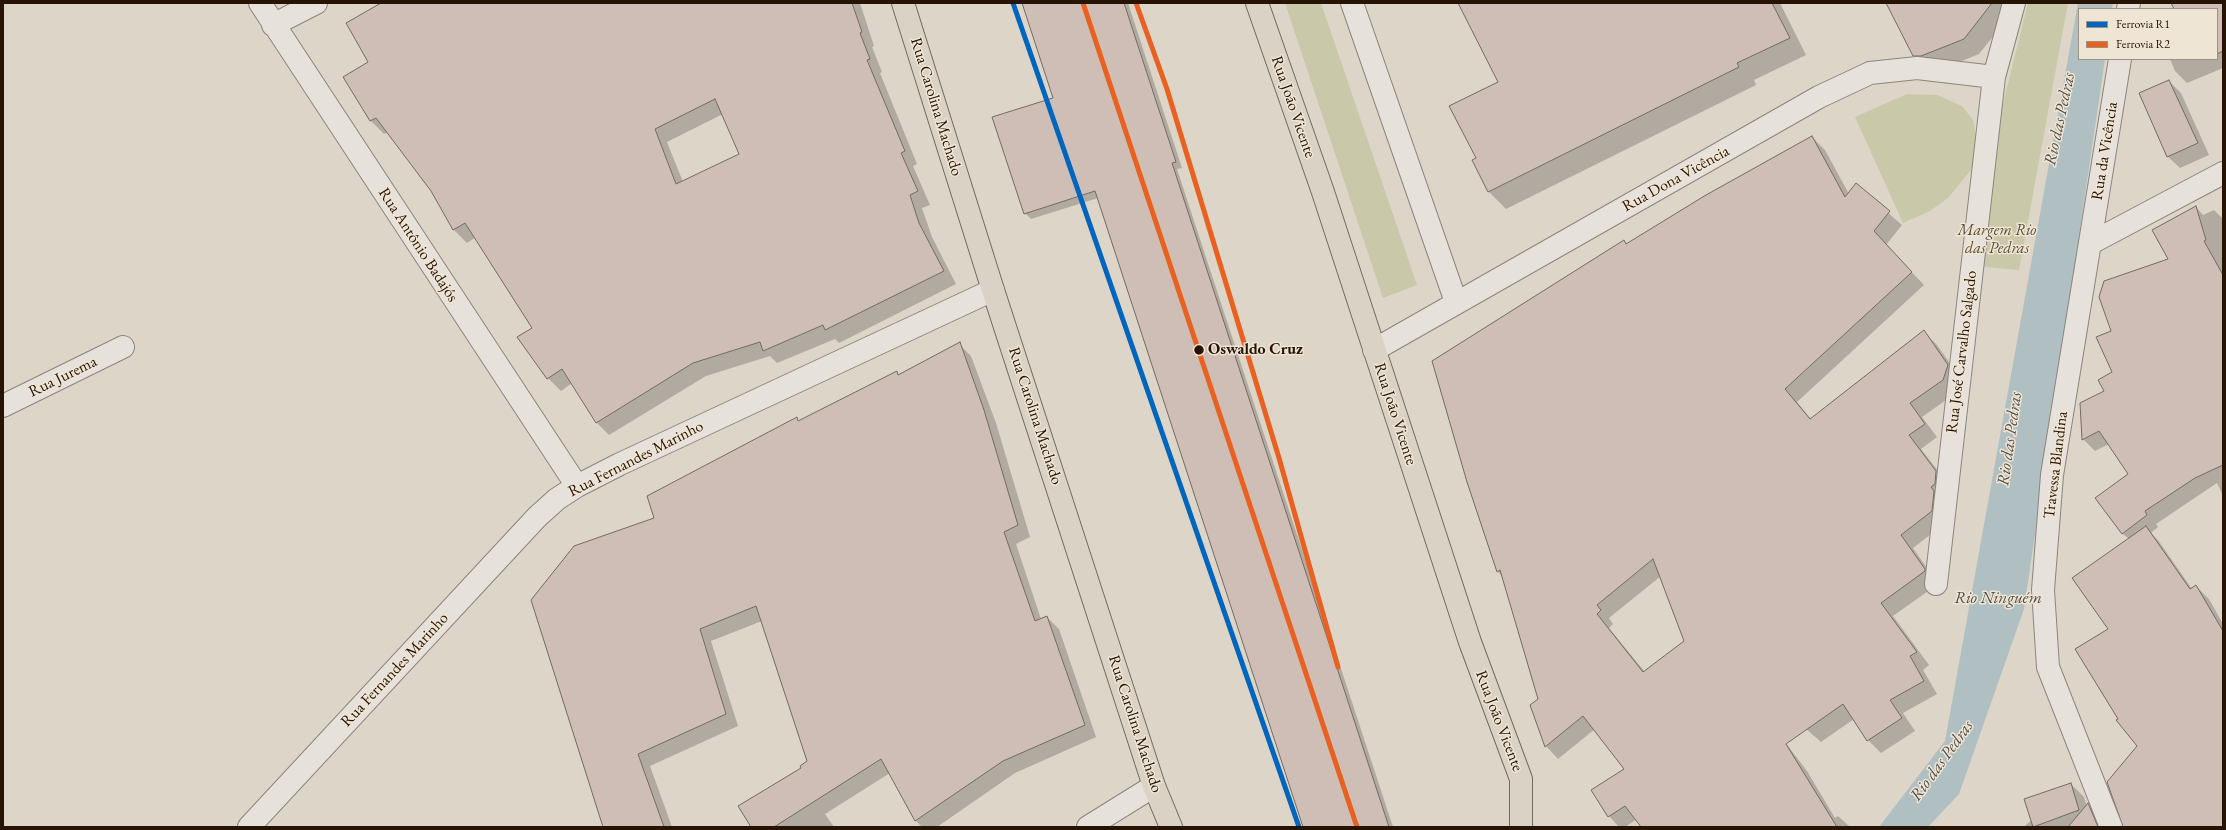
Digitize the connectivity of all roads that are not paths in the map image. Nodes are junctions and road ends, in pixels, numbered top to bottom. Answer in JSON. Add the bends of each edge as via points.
{"nodes":[{"id":1,"x":260,"y":3,"type":"edge"},
{"id":2,"x":316,"y":3,"type":"edge"},
{"id":3,"x":903,"y":3,"type":"edge"},
{"id":4,"x":1257,"y":3,"type":"edge"},
{"id":5,"x":1352,"y":3,"type":"edge"},
{"id":6,"x":2014,"y":3,"type":"edge"},
{"id":7,"x":273,"y":25,"type":"junction"},
{"id":8,"x":2120,"y":60,"type":"edge"},
{"id":9,"x":1994,"y":77,"type":"junction"},
{"id":10,"x":2223,"y":173,"type":"edge"},
{"id":11,"x":2091,"y":243,"type":"junction"},
{"id":12,"x":993,"y":290,"type":"junction"},
{"id":13,"x":1456,"y":302,"type":"junction"},
{"id":14,"x":123,"y":347,"type":"dead end"},
{"id":15,"x":1374,"y":350,"type":"junction"},
{"id":16,"x":3,"y":406,"type":"edge"},
{"id":17,"x":577,"y":486,"type":"junction"},
{"id":18,"x":1936,"y":584,"type":"dead end"},
{"id":19,"x":1154,"y":786,"type":"junction"},
{"id":20,"x":249,"y":827,"type":"edge"},
{"id":21,"x":1088,"y":827,"type":"edge"},
{"id":22,"x":1171,"y":827,"type":"edge"},
{"id":23,"x":1521,"y":827,"type":"edge"},
{"id":24,"x":2112,"y":827,"type":"edge"}],
"edges":[{"from":1,"to":7,"type":"street","name":"Rua Antônio Badajós"},
{"from":2,"to":7,"type":"street"},
{"from":3,"to":12,"type":"main road","name":"Rua Carolina Machado"},
{"from":4,"to":15,"type":"main road","name":"Rua João Vicente"},
{"from":5,"to":13,"type":"street"},
{"from":6,"to":9,"type":"street","name":"Rua José Carvalho Salgado"},
{"from":7,"to":17,"type":"street","name":"Rua Antônio Badajós"},
{"from":8,"to":11,"type":"street","name":"Rua da Vicência"},
{"from":9,"to":13,"type":"street","name":"Rua Dona Vicência","via":[[1917,68],[1870,73],[1819,97]]},
{"from":9,"to":18,"type":"street","name":"Rua José Carvalho Salgado"},
{"from":10,"to":11,"type":"street"},
{"from":11,"to":24,"type":"street","name":"Travessa Blandina","via":[[2052,475],[2043,590],[2048,667]]},
{"from":12,"to":17,"type":"street","name":"Rua Fernandes Marinho"},
{"from":12,"to":19,"type":"main road","name":"Rua Carolina Machado"},
{"from":13,"to":15,"type":"street","name":"Rua Dona Vicência"},
{"from":14,"to":16,"type":"street","name":"Rua Jurema"},
{"from":15,"to":23,"type":"main road","name":"Rua João Vicente","via":[[1470,642],[1521,779]]},
{"from":17,"to":20,"type":"street","name":"Rua Fernandes Marinho","via":[[537,517]]},
{"from":19,"to":21,"type":"street"},
{"from":19,"to":22,"type":"main road","name":"Rua Carolina Machado"}]}
